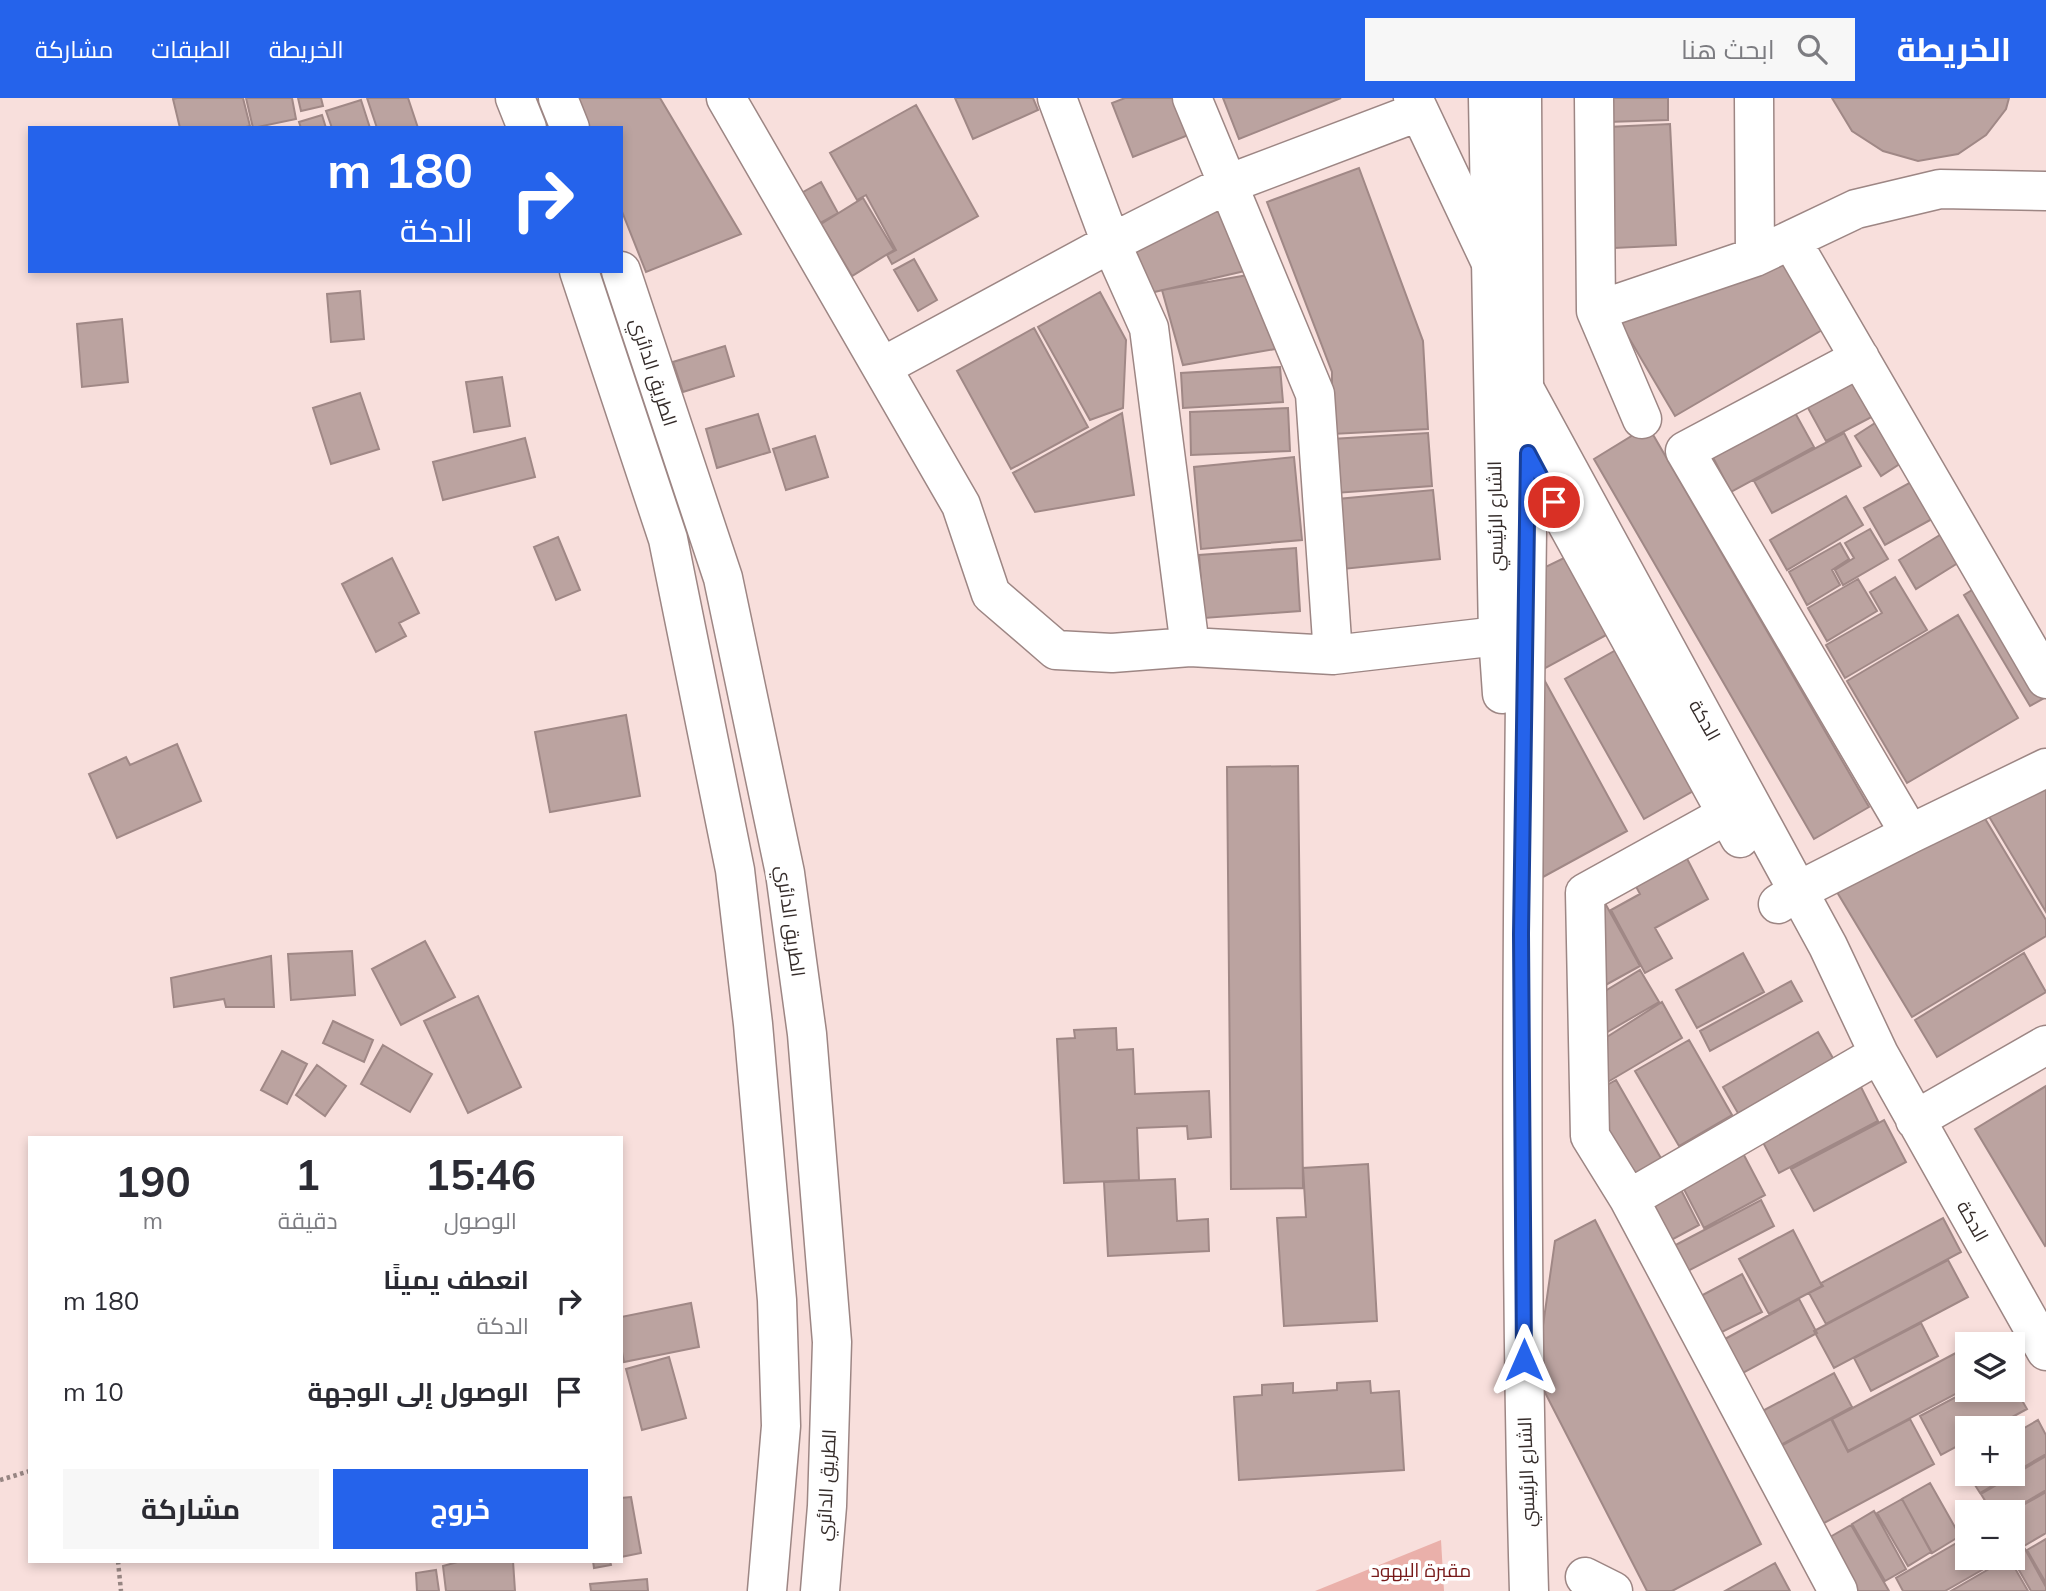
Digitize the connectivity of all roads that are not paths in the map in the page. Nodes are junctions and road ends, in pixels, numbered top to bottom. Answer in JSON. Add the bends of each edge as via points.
{"nodes":[{"id":1,"x":515,"y":98,"type":"edge"},
{"id":2,"x":558,"y":98,"type":"edge"},
{"id":3,"x":726,"y":98,"type":"edge"},
{"id":4,"x":1057,"y":98,"type":"edge"},
{"id":5,"x":1192,"y":98,"type":"edge"},
{"id":6,"x":1488,"y":98,"type":"edge"},
{"id":7,"x":1522,"y":98,"type":"edge"},
{"id":8,"x":1594,"y":98,"type":"edge"},
{"id":9,"x":1754,"y":98,"type":"edge"},
{"id":10,"x":1416,"y":105,"type":"edge"},
{"id":11,"x":526,"y":126,"type":"edge"},
{"id":12,"x":569,"y":126,"type":"edge"},
{"id":13,"x":1228,"y":184,"type":"junction"},
{"id":14,"x":2046,"y":191,"type":"edge"},
{"id":15,"x":1791,"y":240,"type":"junction"},
{"id":16,"x":1111,"y":243,"type":"junction"},
{"id":17,"x":1755,"y":257,"type":"junction"},
{"id":18,"x":1491,"y":263,"type":"junction"},
{"id":19,"x":580,"y":273,"type":"edge"},
{"id":20,"x":622,"y":273,"type":"edge"},
{"id":21,"x":1596,"y":311,"type":"junction"},
{"id":22,"x":1860,"y":358,"type":"junction"},
{"id":23,"x":882,"y":367,"type":"junction"},
{"id":24,"x":1524,"y":388,"type":"junction"},
{"id":25,"x":1642,"y":419,"type":"dead end"},
{"id":26,"x":1528,"y":453,"type":"junction"},
{"id":27,"x":1498,"y":636,"type":"junction"},
{"id":28,"x":1190,"y":647,"type":"junction"},
{"id":29,"x":1333,"y":655,"type":"junction"},
{"id":30,"x":2046,"y":679,"type":"edge"},
{"id":31,"x":2046,"y":768,"type":"edge"},
{"id":32,"x":1726,"y":815,"type":"junction"},
{"id":33,"x":1910,"y":834,"type":"junction"},
{"id":34,"x":1788,"y":897,"type":"junction"},
{"id":35,"x":1521,"y":934,"type":"junction"},
{"id":36,"x":2046,"y":1045,"type":"edge"},
{"id":37,"x":1879,"y":1054,"type":"junction"},
{"id":38,"x":1915,"y":1120,"type":"junction"},
{"id":39,"x":1629,"y":1199,"type":"junction"},
{"id":40,"x":2046,"y":1351,"type":"edge"},
{"id":41,"x":767,"y":1591,"type":"edge"},
{"id":42,"x":820,"y":1591,"type":"edge"},
{"id":43,"x":1529,"y":1591,"type":"edge"},
{"id":44,"x":1590,"y":1591,"type":"edge"},
{"id":45,"x":1613,"y":1591,"type":"edge"},
{"id":46,"x":1838,"y":1591,"type":"edge"}],
"edges":[{"from":1,"to":11,"type":"street"},
{"from":2,"to":12,"type":"street"},
{"from":3,"to":23,"type":"street"},
{"from":4,"to":16,"type":"street"},
{"from":5,"to":13,"type":"street"},
{"from":6,"to":18,"type":"street","name":"الشارع الرئيسي"},
{"from":7,"to":24,"type":"street","name":"الشارع الرئيسي"},
{"from":8,"to":21,"type":"street"},
{"from":9,"to":17,"type":"street"},
{"from":10,"to":13,"type":"street"},
{"from":10,"to":18,"type":"street"},
{"from":13,"to":16,"type":"street"},
{"from":13,"to":29,"type":"street","via":[[1315,394]]},
{"from":14,"to":15,"type":"street","via":[[1940,189],[1856,209]]},
{"from":15,"to":17,"type":"street"},
{"from":15,"to":22,"type":"street"},
{"from":16,"to":23,"type":"street"},
{"from":16,"to":28,"type":"street","via":[[1149,328]]},
{"from":17,"to":21,"type":"street"},
{"from":18,"to":27,"type":"street","name":"الشارع الرئيسي"},
{"from":19,"to":41,"type":"street","name":"الطريق الدائري","via":[[668,539],[735,870],[777,1300],[781,1426]]},
{"from":20,"to":42,"type":"street","name":"الطريق الدائري","via":[[723,578],[785,873],[807,1034],[832,1342]]},
{"from":21,"to":25,"type":"street"},
{"from":22,"to":30,"type":"street"},
{"from":22,"to":33,"type":"street","via":[[1685,451]]},
{"from":23,"to":28,"type":"street","via":[[961,505],[991,594],[1056,650],[1112,653]]},
{"from":24,"to":26,"type":"street","name":"الشارع الرئيسي"},
{"from":24,"to":34,"type":"street","name":"الدكة"},
{"from":26,"to":32,"type":"street","name":"الدكة"},
{"from":26,"to":35,"type":"street","name":"الشارع الرئيسي"},
{"from":27,"to":29,"type":"street"},
{"from":27,"to":35,"type":"street","name":"الشارع الرئيسي"},
{"from":28,"to":29,"type":"street"},
{"from":31,"to":33,"type":"street"},
{"from":32,"to":34,"type":"street","name":"الدكة"},
{"from":32,"to":39,"type":"street","via":[[1585,893],[1590,1136]]},
{"from":33,"to":34,"type":"street"},
{"from":34,"to":37,"type":"street","name":"الدكة","via":[[1856,1003]]},
{"from":35,"to":43,"type":"street","name":"الشارع الرئيسي"},
{"from":36,"to":38,"type":"street"},
{"from":37,"to":38,"type":"street","name":"الدكة"},
{"from":37,"to":39,"type":"street"},
{"from":38,"to":40,"type":"street","name":"الدكة"},
{"from":39,"to":46,"type":"street"},
{"from":44,"to":45,"type":"street","via":[[1585,1577]]}]}
